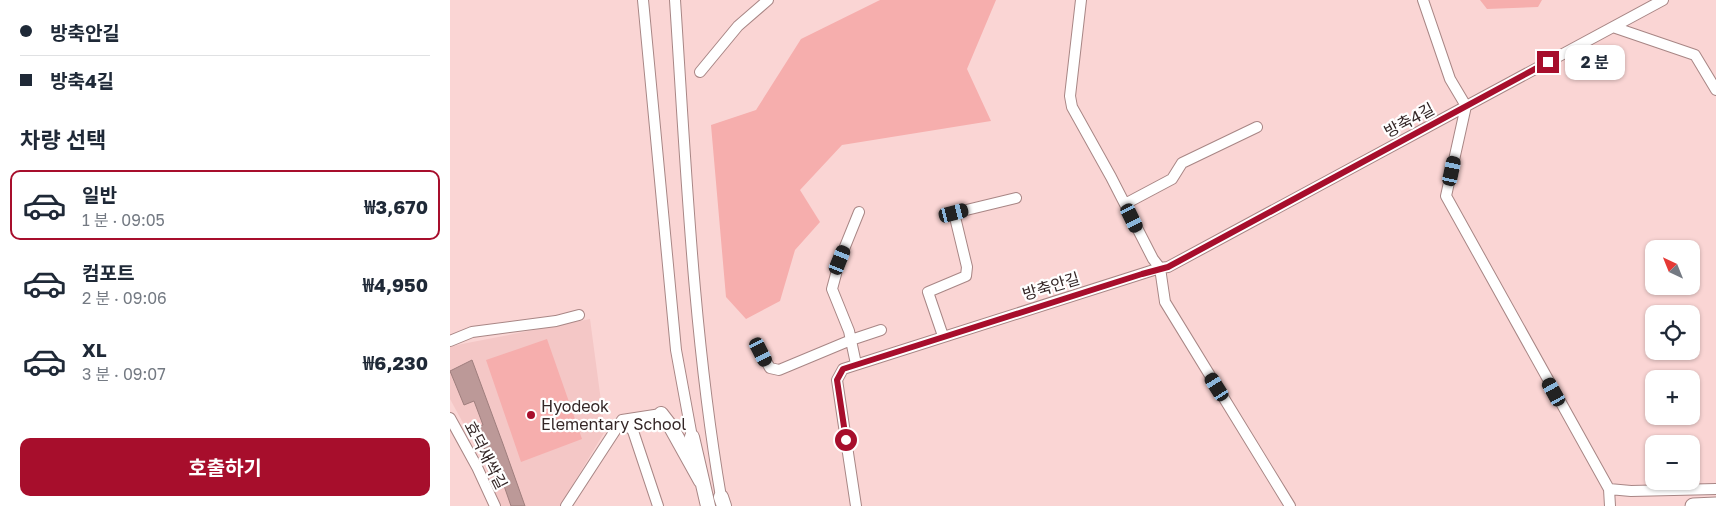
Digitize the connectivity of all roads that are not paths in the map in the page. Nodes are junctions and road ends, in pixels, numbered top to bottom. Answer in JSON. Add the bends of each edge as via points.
{"nodes":[{"id":1,"x":643,"y":0,"type":"edge"},
{"id":2,"x":675,"y":0,"type":"edge"},
{"id":3,"x":768,"y":0,"type":"edge"},
{"id":4,"x":1081,"y":0,"type":"edge"},
{"id":5,"x":1424,"y":0,"type":"edge"},
{"id":6,"x":1663,"y":0,"type":"edge"},
{"id":7,"x":1612,"y":27,"type":"junction"},
{"id":8,"x":700,"y":72,"type":"dead end"},
{"id":9,"x":1716,"y":90,"type":"edge"},
{"id":10,"x":1466,"y":106,"type":"junction"},
{"id":11,"x":1257,"y":126,"type":"dead end"},
{"id":12,"x":1016,"y":198,"type":"dead end"},
{"id":13,"x":1125,"y":204,"type":"junction"},
{"id":14,"x":859,"y":212,"type":"dead end"},
{"id":15,"x":1164,"y":268,"type":"junction"},
{"id":16,"x":579,"y":315,"type":"dead end"},
{"id":17,"x":881,"y":330,"type":"dead end"},
{"id":18,"x":943,"y":336,"type":"junction"},
{"id":19,"x":851,"y":340,"type":"junction"},
{"id":20,"x":450,"y":341,"type":"edge"},
{"id":21,"x":761,"y":352,"type":"dead end"},
{"id":22,"x":856,"y":364,"type":"junction"},
{"id":23,"x":661,"y":414,"type":"joint"},
{"id":24,"x":450,"y":418,"type":"edge"},
{"id":25,"x":622,"y":420,"type":"junction"},
{"id":26,"x":692,"y":437,"type":"joint"},
{"id":27,"x":701,"y":480,"type":"junction"},
{"id":28,"x":1609,"y":489,"type":"junction"},
{"id":29,"x":1716,"y":489,"type":"edge"},
{"id":30,"x":722,"y":501,"type":"edge"},
{"id":31,"x":1716,"y":504,"type":"edge"},
{"id":32,"x":494,"y":506,"type":"edge"},
{"id":33,"x":566,"y":506,"type":"edge"},
{"id":34,"x":658,"y":506,"type":"edge"},
{"id":35,"x":708,"y":506,"type":"edge"},
{"id":36,"x":856,"y":506,"type":"edge"},
{"id":37,"x":1290,"y":506,"type":"edge"},
{"id":38,"x":1610,"y":506,"type":"edge"},
{"id":39,"x":1693,"y":506,"type":"edge"}],
"edges":[{"from":1,"to":26,"type":"street","via":[[676,350]]},
{"from":2,"to":30,"type":"street","via":[[699,340]]},
{"from":3,"to":8,"type":"street","via":[[738,26]]},
{"from":4,"to":13,"type":"street","via":[[1070,96],[1072,107]]},
{"from":5,"to":10,"type":"street","via":[[1450,79]]},
{"from":6,"to":7,"type":"street","name":"방축4길"},
{"from":7,"to":9,"type":"street","via":[[1695,55]]},
{"from":7,"to":10,"type":"street","name":"방축4길"},
{"from":10,"to":15,"type":"street","name":"방축4길"},
{"from":10,"to":28,"type":"street","via":[[1446,196]]},
{"from":11,"to":13,"type":"street","via":[[1182,163],[1172,179]]},
{"from":12,"to":18,"type":"street","via":[[954,213],[968,267],[966,276],[928,292]]},
{"from":13,"to":15,"type":"street","via":[[1153,259]]},
{"from":14,"to":19,"type":"street","via":[[832,289]]},
{"from":15,"to":18,"type":"street","name":"방축안길"},
{"from":15,"to":37,"type":"street","via":[[1165,302]]},
{"from":16,"to":20,"type":"street","via":[[472,332]]},
{"from":17,"to":19,"type":"street"},
{"from":18,"to":22,"type":"street","name":"방축안길"},
{"from":19,"to":21,"type":"street","via":[[779,370],[770,368]]},
{"from":19,"to":22,"type":"street"},
{"from":22,"to":36,"type":"street","name":"방축안길","via":[[843,369],[837,380]]},
{"from":23,"to":25,"type":"street"},
{"from":23,"to":27,"type":"main road"},
{"from":24,"to":32,"type":"street","name":"효덕새싹길"},
{"from":25,"to":33,"type":"street"},
{"from":25,"to":34,"type":"street","via":[[633,431]]},
{"from":26,"to":27,"type":"main road"},
{"from":27,"to":35,"type":"main road"},
{"from":28,"to":29,"type":"street"},
{"from":28,"to":38,"type":"street"},
{"from":31,"to":39,"type":"highway"}]}
